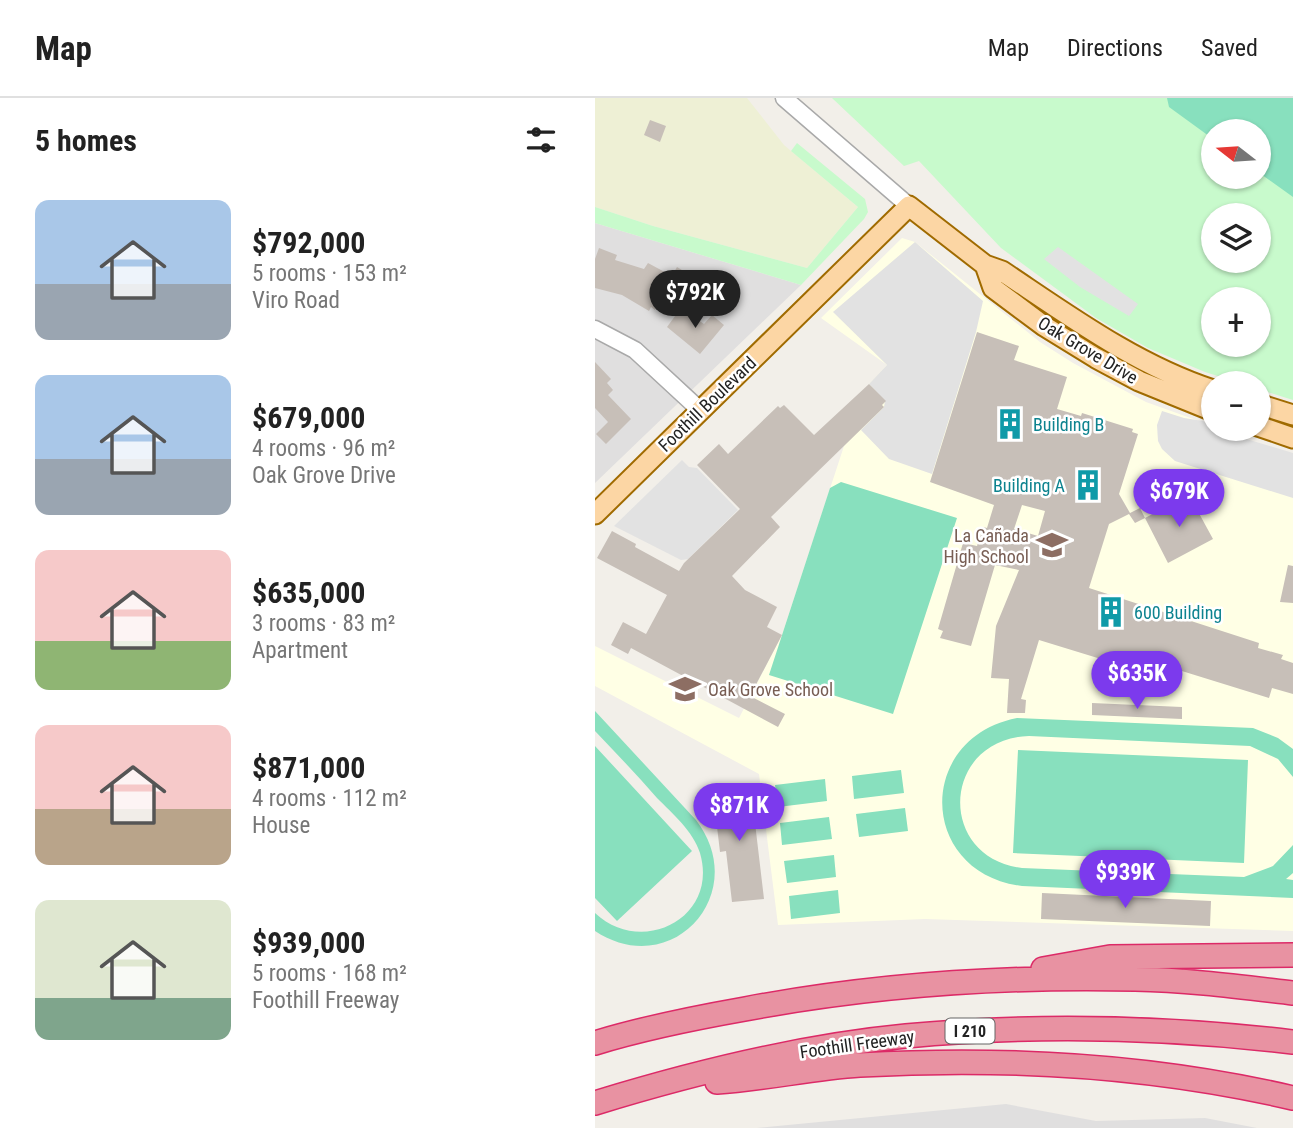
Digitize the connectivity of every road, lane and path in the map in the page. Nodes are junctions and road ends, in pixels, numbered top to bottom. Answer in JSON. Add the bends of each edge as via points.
{"nodes":[{"id":1,"x":784,"y":98,"type":"edge"},
{"id":2,"x":909,"y":205,"type":"junction"},
{"id":3,"x":985,"y":265,"type":"junction"},
{"id":4,"x":595,"y":329,"type":"edge"},
{"id":5,"x":1201,"y":385,"type":"edge"},
{"id":6,"x":1201,"y":406,"type":"edge"},
{"id":7,"x":1271,"y":408,"type":"edge"},
{"id":8,"x":701,"y":411,"type":"junction"},
{"id":9,"x":1293,"y":415,"type":"edge"},
{"id":10,"x":1271,"y":430,"type":"edge"},
{"id":11,"x":1293,"y":438,"type":"edge"},
{"id":12,"x":595,"y":514,"type":"edge"},
{"id":13,"x":1293,"y":955,"type":"edge"},
{"id":14,"x":978,"y":981,"type":"junction"},
{"id":15,"x":1293,"y":993,"type":"edge"},
{"id":16,"x":702,"y":1016,"type":"junction"},
{"id":17,"x":595,"y":1031,"type":"edge"},
{"id":18,"x":1293,"y":1042,"type":"edge"},
{"id":19,"x":595,"y":1043,"type":"edge"},
{"id":20,"x":652,"y":1086,"type":"junction"},
{"id":21,"x":1293,"y":1098,"type":"edge"},
{"id":22,"x":595,"y":1103,"type":"edge"}],
"edges":[{"from":1,"to":2,"type":"street","name":"Oak Grove Drive"},
{"from":2,"to":3,"type":"main road","name":"Oak Grove Drive"},
{"from":2,"to":8,"type":"main road","name":"Foothill Boulevard"},
{"from":3,"to":5,"type":"main road","name":"Oak Grove Drive","via":[[1002,271],[1110,341]]},
{"from":3,"to":6,"type":"main road","name":"Oak Grove Drive","via":[[993,288],[1044,326],[1139,381]]},
{"from":4,"to":8,"type":"street","via":[[635,350]]},
{"from":7,"to":9,"type":"main road"},
{"from":8,"to":12,"type":"main road","name":"Foothill Boulevard"},
{"from":10,"to":11,"type":"main road"},
{"from":13,"to":14,"type":"highway","via":[[1109,957]]},
{"from":14,"to":15,"type":"highway","via":[[1135,979]]},
{"from":14,"to":16,"type":"highway","via":[[837,993]]},
{"from":16,"to":17,"type":"highway"},
{"from":16,"to":19,"type":"highway"},
{"from":18,"to":20,"type":"highway","name":"Foothill Freeway","number":"I 210","via":[[1168,1030],[981,1030],[904,1036],[765,1058]]},
{"from":20,"to":21,"type":"highway","via":[[736,1081],[857,1065],[1007,1062],[1162,1073]]},
{"from":20,"to":22,"type":"highway","name":"Foothill Freeway","number":"I 210"}]}
